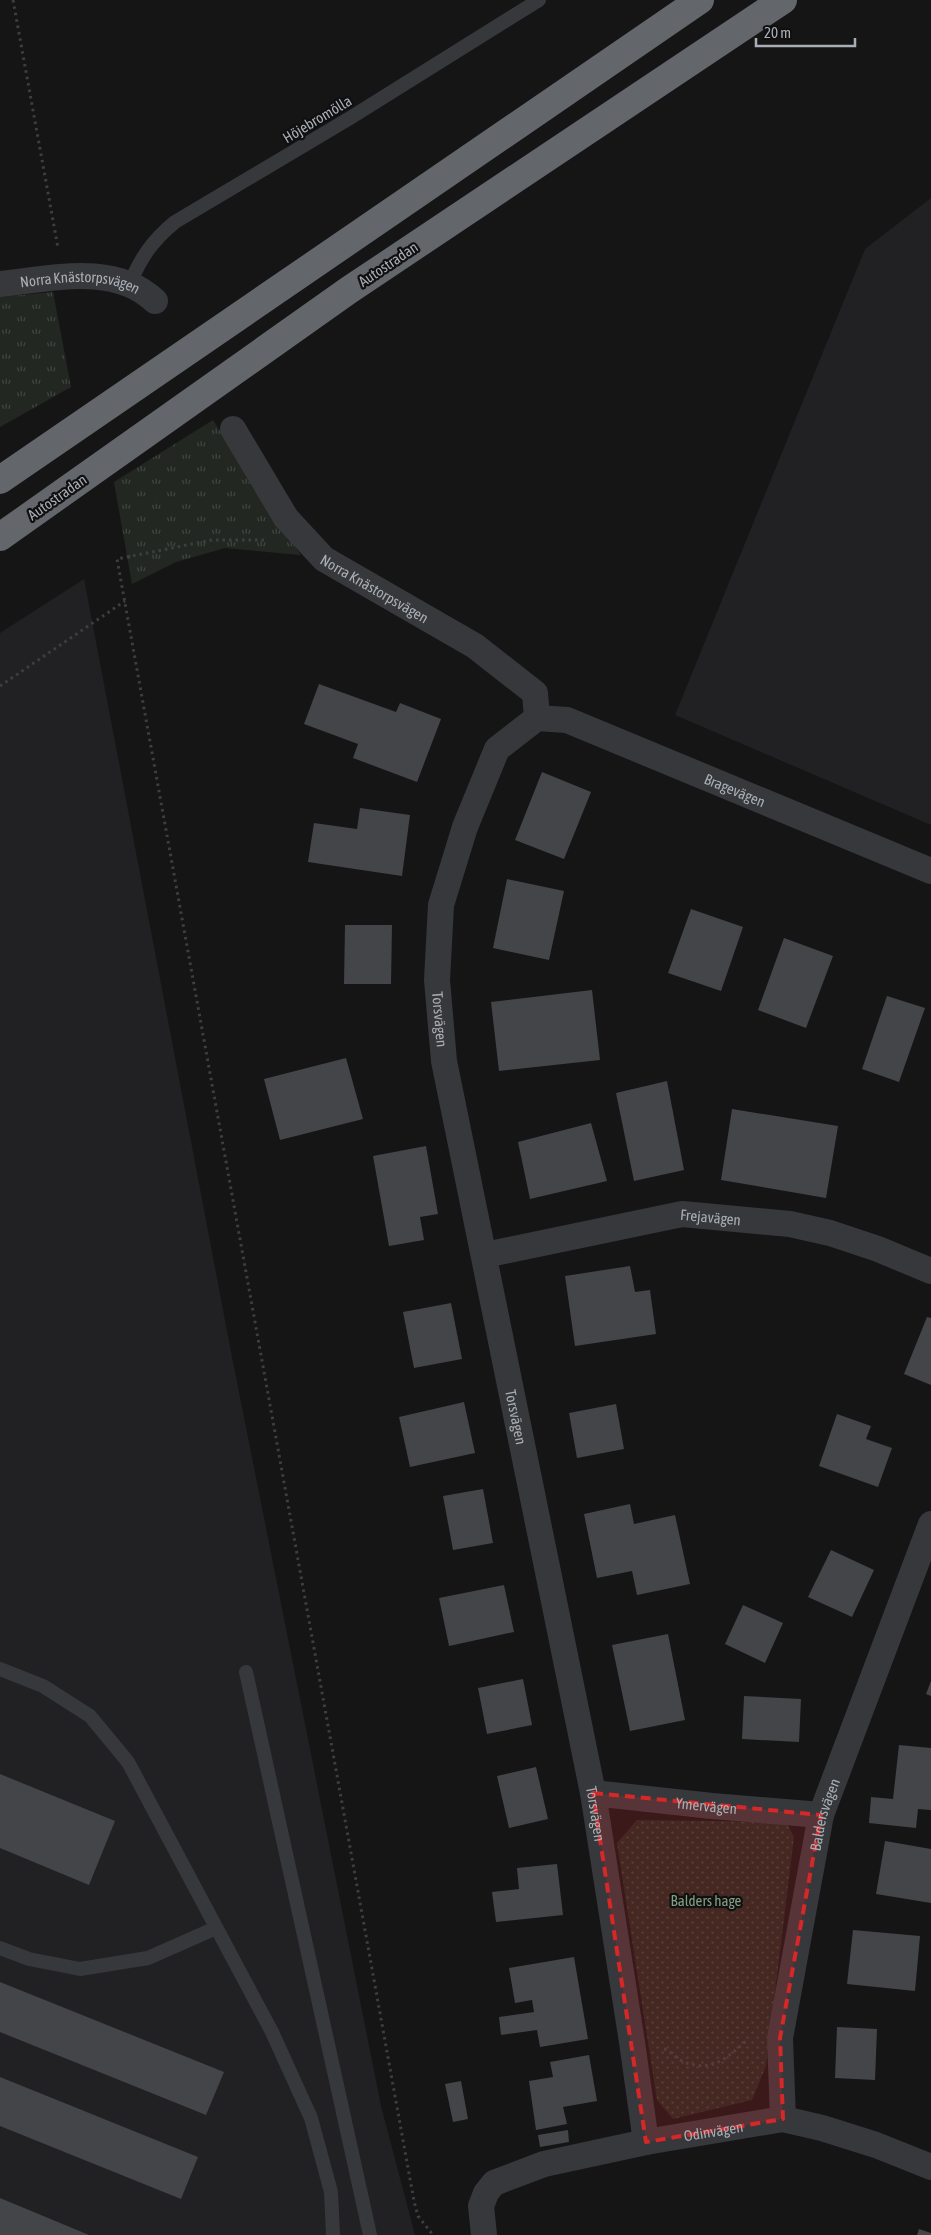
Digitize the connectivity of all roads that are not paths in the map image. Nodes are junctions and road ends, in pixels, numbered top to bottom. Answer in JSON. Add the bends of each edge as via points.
{"nodes":[{"id":1,"x":538,"y":0,"type":"edge"},
{"id":2,"x":700,"y":0,"type":"edge"},
{"id":3,"x":782,"y":0,"type":"edge"},
{"id":4,"x":130,"y":283,"type":"junction"},
{"id":5,"x":0,"y":284,"type":"edge"},
{"id":6,"x":156,"y":301,"type":"dead end"},
{"id":7,"x":233,"y":429,"type":"dead end"},
{"id":8,"x":0,"y":480,"type":"edge"},
{"id":9,"x":0,"y":537,"type":"edge"},
{"id":10,"x":537,"y":718,"type":"junction"},
{"id":11,"x":931,"y":871,"type":"edge"},
{"id":12,"x":485,"y":1255,"type":"junction"},
{"id":13,"x":931,"y":1272,"type":"edge"},
{"id":14,"x":931,"y":1524,"type":"edge"},
{"id":15,"x":0,"y":1669,"type":"edge"},
{"id":16,"x":246,"y":1672,"type":"dead end"},
{"id":17,"x":593,"y":1793,"type":"junction"},
{"id":18,"x":820,"y":1815,"type":"junction"},
{"id":19,"x":216,"y":1928,"type":"junction"},
{"id":20,"x":0,"y":1948,"type":"edge"},
{"id":21,"x":783,"y":2119,"type":"junction"},
{"id":22,"x":646,"y":2142,"type":"junction"},
{"id":23,"x":931,"y":2167,"type":"edge"},
{"id":24,"x":333,"y":2235,"type":"edge"},
{"id":25,"x":370,"y":2235,"type":"edge"},
{"id":26,"x":484,"y":2235,"type":"edge"}],
"edges":[{"from":1,"to":4,"type":"lane","name":"Höjebromölla","via":[[350,118],[175,222],[156,237]]},
{"from":2,"to":8,"type":"highway"},
{"from":3,"to":9,"type":"highway","name":"Autostradan","via":[[349,290]]},
{"from":4,"to":5,"type":"street","name":"Norra Knästorpsvägen","via":[[98,276]]},
{"from":4,"to":6,"type":"street","name":"Norra Knästorpsvägen"},
{"from":7,"to":10,"type":"street","name":"Norra Knästorpsvägen","via":[[286,518],[324,559],[475,646],[535,693]]},
{"from":10,"to":11,"type":"street","name":"Bragevägen","via":[[567,720]]},
{"from":10,"to":12,"type":"street","name":"Torsvägen","via":[[497,749],[464,827],[441,905],[437,980],[444,1061]]},
{"from":12,"to":13,"type":"street","name":"Frejavägen","via":[[682,1214],[790,1224],[822,1231],[878,1249]]},
{"from":12,"to":17,"type":"street","name":"Torsvägen"},
{"from":14,"to":18,"type":"street","name":"Baldersvägen"},
{"from":15,"to":19,"type":"lane","via":[[43,1686],[90,1716],[128,1762]]},
{"from":16,"to":25,"type":"lane"},
{"from":17,"to":18,"type":"street","name":"Ymervägen"},
{"from":17,"to":22,"type":"street","name":"Torsvägen"},
{"from":18,"to":21,"type":"street","name":"Baldersvägen","via":[[780,2038]]},
{"from":19,"to":20,"type":"lane","via":[[148,1958],[80,1969],[29,1960]]},
{"from":19,"to":24,"type":"lane","via":[[272,2032],[311,2118],[331,2192]]},
{"from":21,"to":22,"type":"street","name":"Odinvägen"},
{"from":21,"to":23,"type":"street","name":"Odinvägen","via":[[876,2145]]},
{"from":22,"to":26,"type":"street","name":"Odinvägen","via":[[544,2164],[494,2183],[486,2192],[481,2206]]}]}
